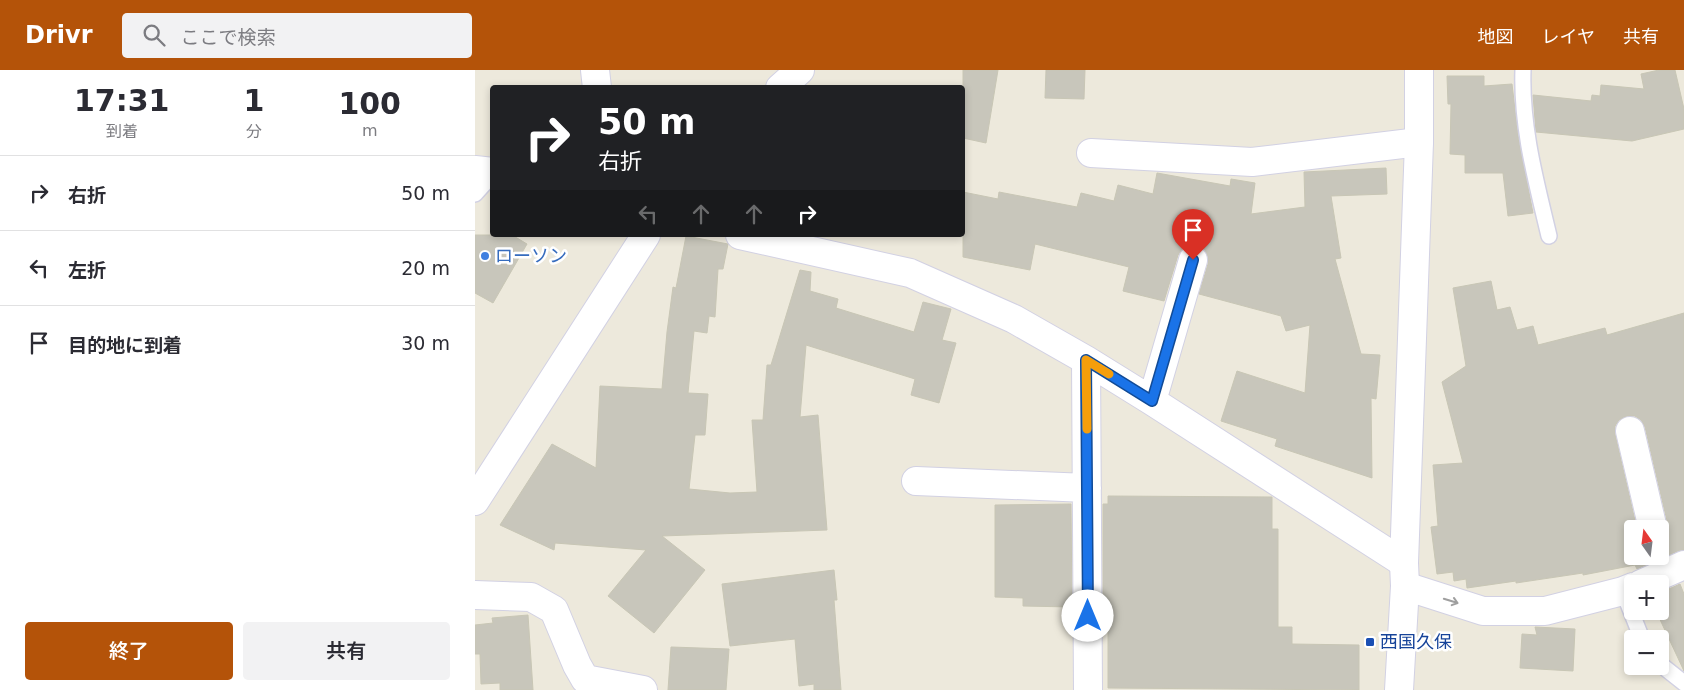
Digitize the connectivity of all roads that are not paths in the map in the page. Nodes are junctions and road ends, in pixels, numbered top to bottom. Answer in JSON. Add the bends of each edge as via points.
{"nodes":[{"id":1,"x":595,"y":70,"type":"edge"},
{"id":2,"x":800,"y":70,"type":"edge"},
{"id":3,"x":1419,"y":70,"type":"edge"},
{"id":4,"x":1523,"y":70,"type":"edge"},
{"id":5,"x":597,"y":85,"type":"edge"},
{"id":6,"x":783,"y":85,"type":"edge"},
{"id":7,"x":1419,"y":142,"type":"junction"},
{"id":8,"x":1091,"y":153,"type":"dead end"},
{"id":9,"x":475,"y":170,"type":"edge"},
{"id":10,"x":490,"y":172,"type":"edge"},
{"id":11,"x":490,"y":176,"type":"edge"},
{"id":12,"x":475,"y":194,"type":"edge"},
{"id":13,"x":1549,"y":236,"type":"dead end"},
{"id":14,"x":645,"y":237,"type":"edge"},
{"id":15,"x":749,"y":237,"type":"edge"},
{"id":16,"x":1193,"y":260,"type":"dead end"},
{"id":17,"x":1086,"y":360,"type":"junction"},
{"id":18,"x":1152,"y":401,"type":"junction"},
{"id":19,"x":1630,"y":431,"type":"dead end"},
{"id":20,"x":916,"y":481,"type":"dead end"},
{"id":21,"x":1087,"y":488,"type":"junction"},
{"id":22,"x":475,"y":501,"type":"edge"},
{"id":23,"x":1651,"y":520,"type":"edge"},
{"id":24,"x":1405,"y":575,"type":"junction"},
{"id":25,"x":1624,"y":585,"type":"edge"},
{"id":26,"x":475,"y":595,"type":"edge"},
{"id":27,"x":1669,"y":671,"type":"edge"},
{"id":28,"x":1684,"y":683,"type":"edge"},
{"id":29,"x":643,"y":690,"type":"edge"},
{"id":30,"x":1089,"y":690,"type":"edge"},
{"id":31,"x":1399,"y":690,"type":"edge"}],
"edges":[{"from":1,"to":5,"type":"street"},
{"from":2,"to":6,"type":"street"},
{"from":3,"to":7,"type":"street"},
{"from":4,"to":13,"type":"lane","via":[[1526,133]]},
{"from":7,"to":8,"type":"street","via":[[1252,162]]},
{"from":7,"to":24,"type":"street"},
{"from":9,"to":10,"type":"street"},
{"from":11,"to":12,"type":"lane"},
{"from":14,"to":22,"type":"street"},
{"from":15,"to":17,"type":"street","via":[[910,273],[1013,319]]},
{"from":16,"to":18,"type":"street"},
{"from":17,"to":18,"type":"street"},
{"from":17,"to":21,"type":"street"},
{"from":18,"to":24,"type":"street"},
{"from":19,"to":23,"type":"street"},
{"from":20,"to":21,"type":"street"},
{"from":21,"to":30,"type":"street"},
{"from":24,"to":25,"type":"street","one_way":true,"via":[[1483,611],[1545,611]]},
{"from":24,"to":31,"type":"street"},
{"from":26,"to":29,"type":"street","via":[[531,597],[554,610],[585,679]]},
{"from":27,"to":28,"type":"lane"}]}
